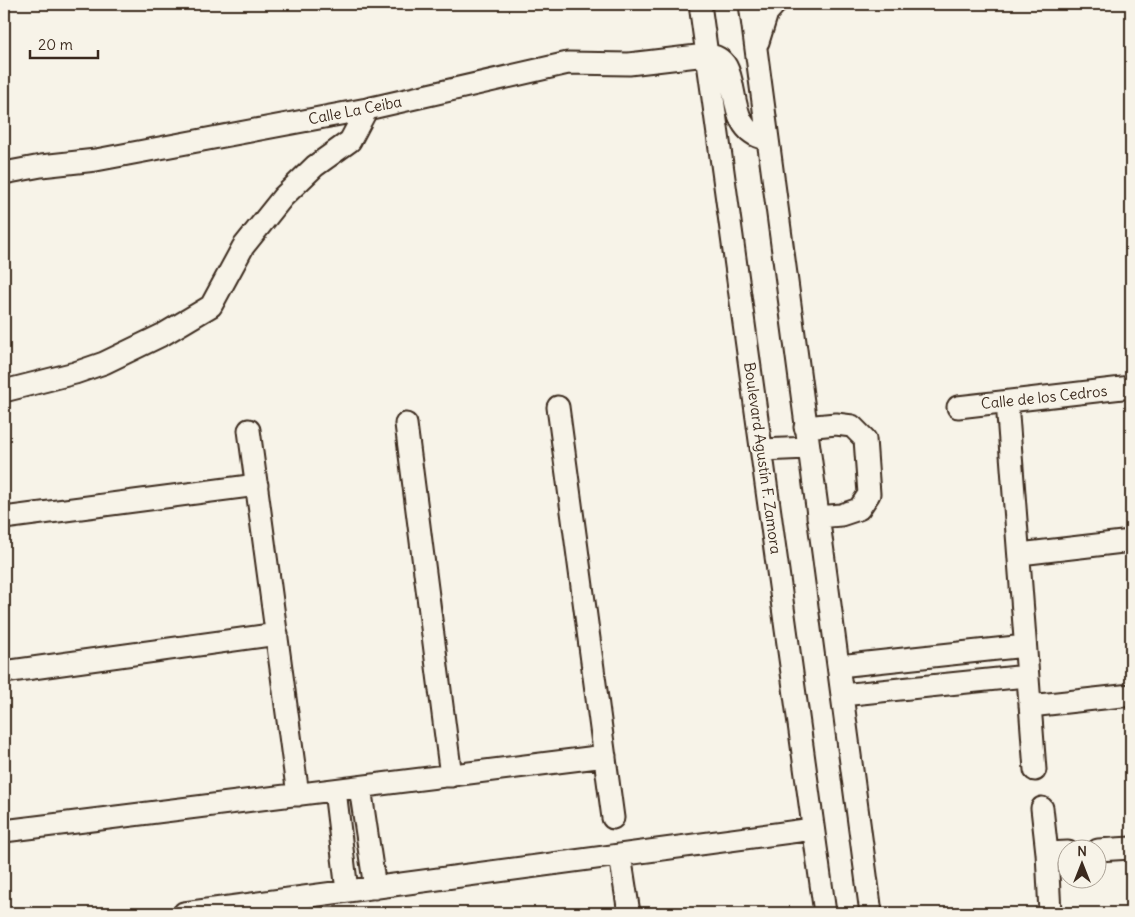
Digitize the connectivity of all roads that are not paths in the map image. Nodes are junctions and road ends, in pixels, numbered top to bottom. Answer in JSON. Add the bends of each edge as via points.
{"nodes":[{"id":1,"x":700,"y":4,"type":"edge"},
{"id":2,"x":750,"y":4,"type":"edge"},
{"id":3,"x":775,"y":4,"type":"edge"},
{"id":4,"x":755,"y":49,"type":"junction"},
{"id":5,"x":706,"y":54,"type":"junction"},
{"id":6,"x":367,"y":109,"type":"junction"},
{"id":7,"x":766,"y":139,"type":"junction"},
{"id":8,"x":4,"y":174,"type":"edge"},
{"id":9,"x":1131,"y":388,"type":"edge"},
{"id":10,"x":4,"y":391,"type":"edge"},
{"id":11,"x":1007,"y":402,"type":"junction"},
{"id":12,"x":558,"y":407,"type":"dead end"},
{"id":13,"x":958,"y":407,"type":"dead end"},
{"id":14,"x":406,"y":424,"type":"dead end"},
{"id":15,"x":805,"y":427,"type":"junction"},
{"id":16,"x":250,"y":430,"type":"dead end"},
{"id":17,"x":808,"y":448,"type":"junction"},
{"id":18,"x":762,"y":450,"type":"junction"},
{"id":19,"x":257,"y":486,"type":"junction"},
{"id":20,"x":818,"y":517,"type":"junction"},
{"id":21,"x":4,"y":518,"type":"edge"},
{"id":22,"x":1131,"y":541,"type":"edge"},
{"id":23,"x":1020,"y":554,"type":"junction"},
{"id":24,"x":277,"y":634,"type":"junction"},
{"id":25,"x":1025,"y":646,"type":"junction"},
{"id":26,"x":839,"y":666,"type":"junction"},
{"id":27,"x":4,"y":672,"type":"edge"},
{"id":28,"x":1027,"y":676,"type":"junction"},
{"id":29,"x":842,"y":695,"type":"junction"},
{"id":30,"x":1131,"y":695,"type":"edge"},
{"id":31,"x":1030,"y":706,"type":"junction"},
{"id":32,"x":605,"y":756,"type":"junction"},
{"id":33,"x":1035,"y":770,"type":"dead end"},
{"id":34,"x":451,"y":776,"type":"junction"},
{"id":35,"x":360,"y":787,"type":"junction"},
{"id":36,"x":335,"y":790,"type":"junction"},
{"id":37,"x":298,"y":795,"type":"junction"},
{"id":38,"x":1042,"y":808,"type":"dead end"},
{"id":39,"x":613,"y":818,"type":"dead end"},
{"id":40,"x":813,"y":830,"type":"junction"},
{"id":41,"x":4,"y":831,"type":"edge"},
{"id":42,"x":1131,"y":848,"type":"edge"},
{"id":43,"x":1108,"y":849,"type":"edge"},
{"id":44,"x":1057,"y":852,"type":"edge"},
{"id":45,"x":620,"y":855,"type":"junction"},
{"id":46,"x":374,"y":888,"type":"junction"},
{"id":47,"x":347,"y":891,"type":"junction"},
{"id":48,"x":312,"y":905,"type":"edge"},
{"id":49,"x":184,"y":913,"type":"edge"},
{"id":50,"x":629,"y":913,"type":"edge"},
{"id":51,"x":825,"y":913,"type":"edge"},
{"id":52,"x":871,"y":913,"type":"edge"},
{"id":53,"x":1050,"y":913,"type":"edge"}],
"edges":[{"from":1,"to":5,"type":"street","name":"Boulevard Agustín F. Zamora"},
{"from":2,"to":4,"type":"street"},
{"from":3,"to":4,"type":"street","via":[[767,14]]},
{"from":4,"to":7,"type":"street"},
{"from":5,"to":6,"type":"street","name":"Calle La Ceiba","via":[[629,64],[568,63]]},
{"from":5,"to":7,"type":"street","via":[[716,55],[726,64],[739,120],[748,132]]},
{"from":5,"to":18,"type":"street","name":"Boulevard Agustín F. Zamora"},
{"from":6,"to":8,"type":"street","name":"Calle La Ceiba"},
{"from":6,"to":10,"type":"street","via":[[350,141],[315,166],[282,197],[243,247],[211,306],[164,334],[104,363]]},
{"from":7,"to":15,"type":"street"},
{"from":9,"to":11,"type":"street","name":"Calle de los Cedros"},
{"from":11,"to":13,"type":"street","name":"Calle de los Cedros"},
{"from":11,"to":23,"type":"street"},
{"from":12,"to":32,"type":"street"},
{"from":14,"to":34,"type":"street"},
{"from":15,"to":17,"type":"street"},
{"from":15,"to":20,"type":"street","via":[[852,426],[864,439],[869,494],[859,509]]},
{"from":16,"to":19,"type":"street"},
{"from":17,"to":18,"type":"street"},
{"from":17,"to":20,"type":"street"},
{"from":18,"to":40,"type":"street","name":"Boulevard Agustín F. Zamora"},
{"from":19,"to":21,"type":"street"},
{"from":19,"to":24,"type":"street"},
{"from":20,"to":26,"type":"street"},
{"from":22,"to":23,"type":"street"},
{"from":23,"to":25,"type":"street"},
{"from":24,"to":27,"type":"street"},
{"from":24,"to":37,"type":"street"},
{"from":25,"to":26,"type":"street"},
{"from":25,"to":28,"type":"street"},
{"from":26,"to":29,"type":"street"},
{"from":28,"to":29,"type":"street"},
{"from":28,"to":31,"type":"street"},
{"from":29,"to":52,"type":"street"},
{"from":30,"to":31,"type":"street"},
{"from":31,"to":33,"type":"street"},
{"from":32,"to":34,"type":"street"},
{"from":32,"to":39,"type":"street"},
{"from":34,"to":35,"type":"street"},
{"from":35,"to":36,"type":"street"},
{"from":35,"to":46,"type":"street"},
{"from":36,"to":37,"type":"street"},
{"from":36,"to":47,"type":"street"},
{"from":37,"to":41,"type":"street"},
{"from":38,"to":44,"type":"street"},
{"from":40,"to":45,"type":"street"},
{"from":40,"to":51,"type":"street","name":"Boulevard Agustín F. Zamora"},
{"from":42,"to":43,"type":"street"},
{"from":44,"to":53,"type":"street"},
{"from":45,"to":46,"type":"street"},
{"from":45,"to":50,"type":"street"},
{"from":46,"to":47,"type":"street"},
{"from":47,"to":48,"type":"street"},
{"from":48,"to":49,"type":"street"}]}
